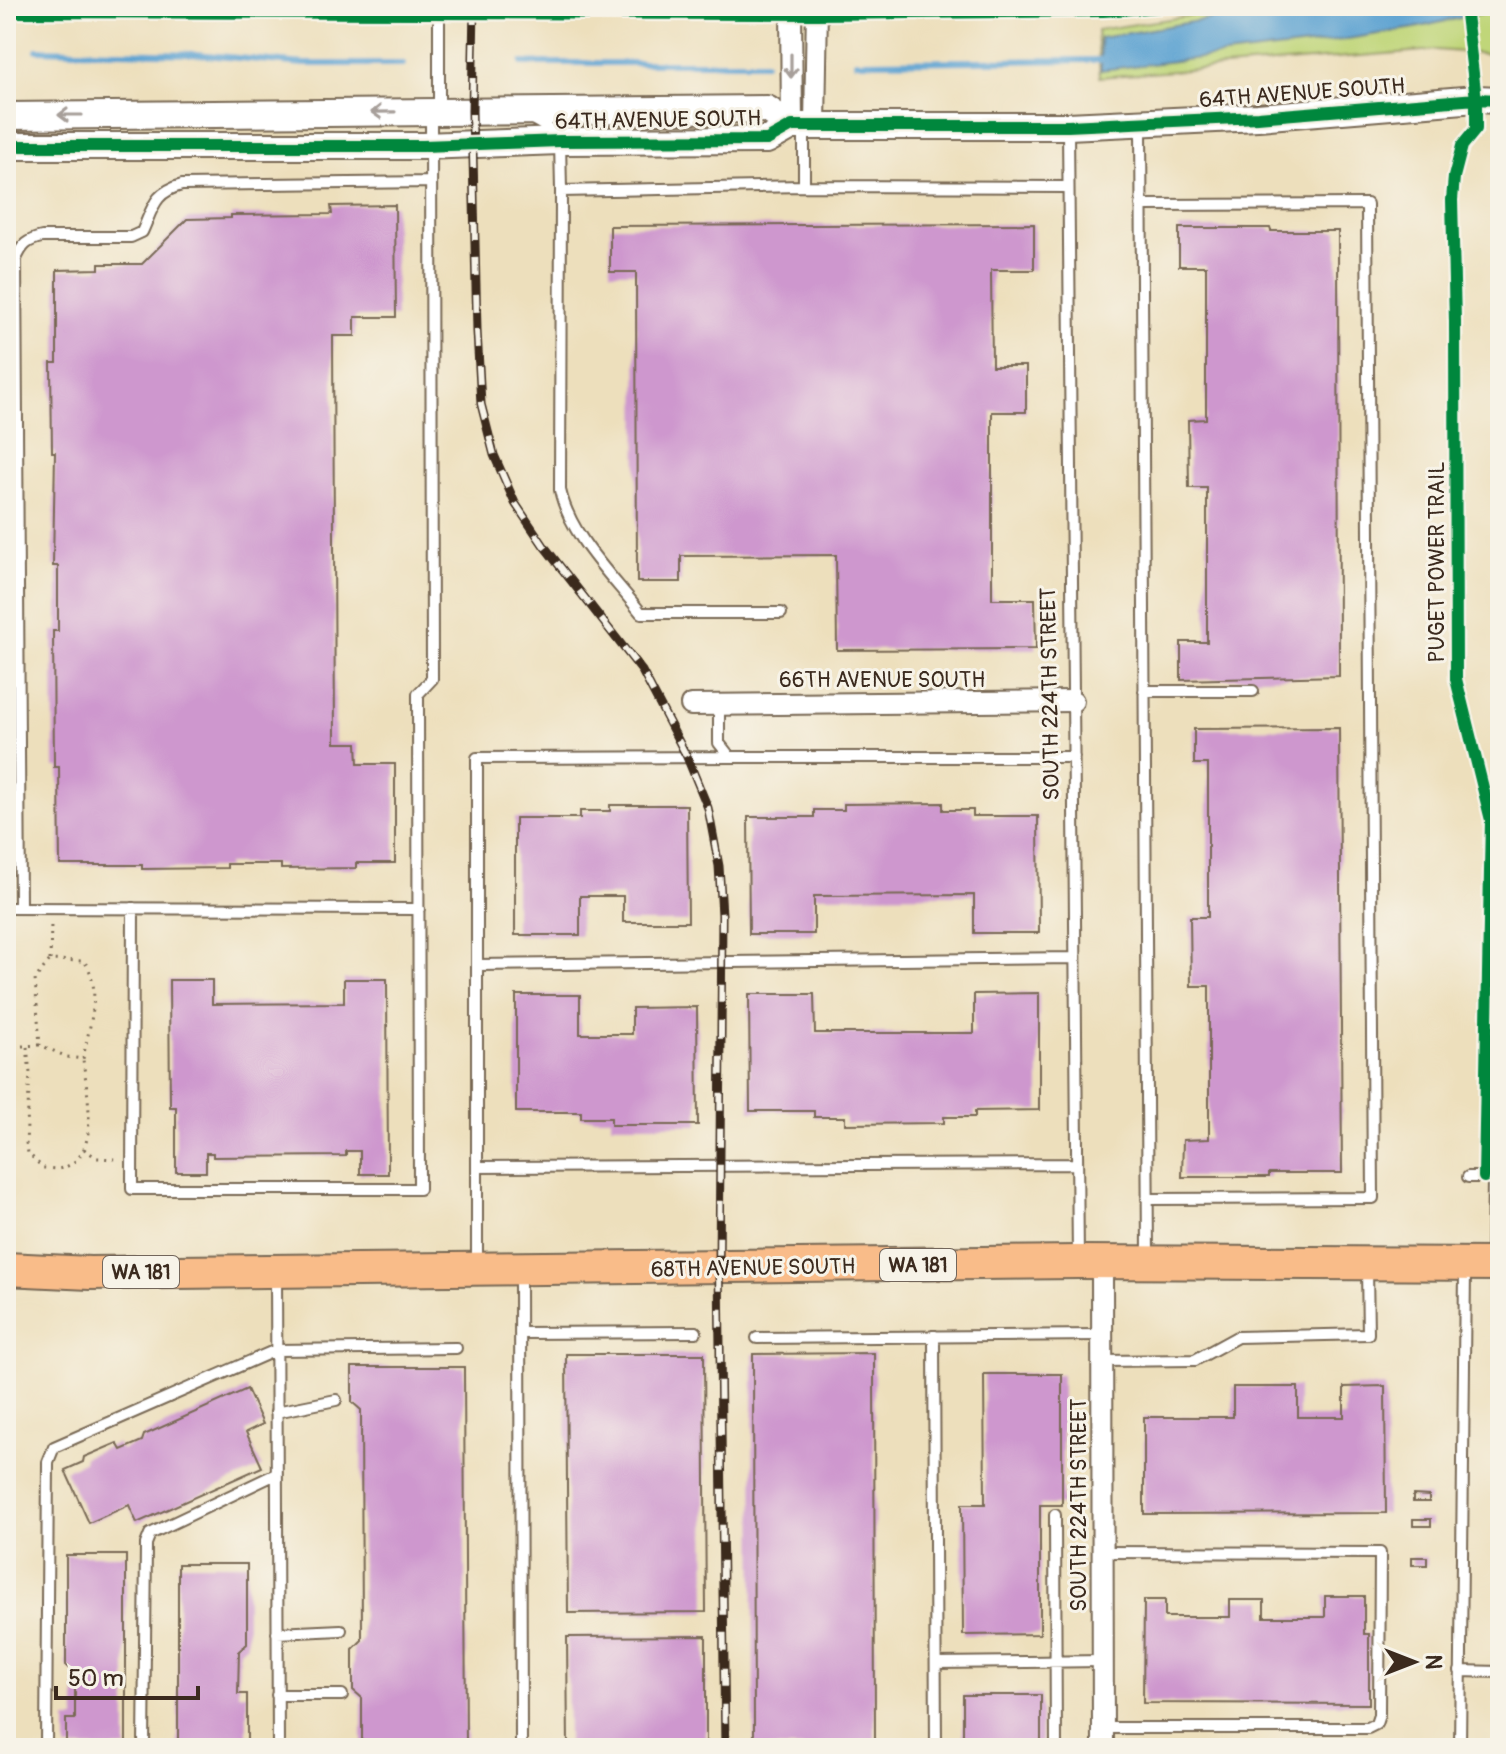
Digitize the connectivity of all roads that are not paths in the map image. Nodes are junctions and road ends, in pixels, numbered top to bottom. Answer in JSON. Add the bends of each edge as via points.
{"nodes":[{"id":1,"x":439,"y":6,"type":"edge"},
{"id":2,"x":791,"y":6,"type":"edge"},
{"id":3,"x":817,"y":6,"type":"edge"},
{"id":4,"x":1500,"y":100,"type":"edge"},
{"id":5,"x":508,"y":111,"type":"junction"},
{"id":6,"x":435,"y":112,"type":"junction"},
{"id":7,"x":6,"y":116,"type":"edge"},
{"id":8,"x":1141,"y":123,"type":"junction"},
{"id":9,"x":803,"y":126,"type":"junction"},
{"id":10,"x":1068,"y":126,"type":"junction"},
{"id":11,"x":560,"y":141,"type":"junction"},
{"id":12,"x":6,"y":146,"type":"edge"},
{"id":13,"x":431,"y":146,"type":"junction"},
{"id":14,"x":431,"y":182,"type":"junction"},
{"id":15,"x":804,"y":186,"type":"junction"},
{"id":16,"x":1068,"y":187,"type":"junction"},
{"id":17,"x":561,"y":191,"type":"junction"},
{"id":18,"x":1141,"y":205,"type":"junction"},
{"id":19,"x":781,"y":613,"type":"dead end"},
{"id":20,"x":18,"y":660,"type":"junction"},
{"id":21,"x":6,"y":661,"type":"edge"},
{"id":22,"x":1144,"y":691,"type":"junction"},
{"id":23,"x":1253,"y":691,"type":"dead end"},
{"id":24,"x":1073,"y":701,"type":"junction"},
{"id":25,"x":719,"y":704,"type":"junction"},
{"id":26,"x":691,"y":705,"type":"dead end"},
{"id":27,"x":730,"y":757,"type":"junction"},
{"id":28,"x":1074,"y":757,"type":"junction"},
{"id":29,"x":6,"y":908,"type":"edge"},
{"id":30,"x":20,"y":908,"type":"junction"},
{"id":31,"x":133,"y":908,"type":"junction"},
{"id":32,"x":419,"y":909,"type":"junction"},
{"id":33,"x":1075,"y":958,"type":"junction"},
{"id":34,"x":477,"y":965,"type":"junction"},
{"id":35,"x":1077,"y":1164,"type":"junction"},
{"id":36,"x":477,"y":1167,"type":"junction"},
{"id":37,"x":1468,"y":1177,"type":"dead end"},
{"id":38,"x":1496,"y":1177,"type":"edge"},
{"id":39,"x":1147,"y":1199,"type":"junction"},
{"id":40,"x":1090,"y":1263,"type":"junction"},
{"id":41,"x":1148,"y":1263,"type":"junction"},
{"id":42,"x":1367,"y":1263,"type":"junction"},
{"id":43,"x":1486,"y":1264,"type":"edge"},
{"id":44,"x":6,"y":1269,"type":"edge"},
{"id":45,"x":520,"y":1269,"type":"junction"},
{"id":46,"x":477,"y":1270,"type":"junction"},
{"id":47,"x":276,"y":1271,"type":"junction"},
{"id":48,"x":696,"y":1332,"type":"dead end"},
{"id":49,"x":520,"y":1333,"type":"junction"},
{"id":50,"x":1102,"y":1335,"type":"junction"},
{"id":51,"x":934,"y":1336,"type":"junction"},
{"id":52,"x":757,"y":1338,"type":"dead end"},
{"id":53,"x":456,"y":1348,"type":"dead end"},
{"id":54,"x":276,"y":1350,"type":"junction"},
{"id":55,"x":1102,"y":1361,"type":"junction"},
{"id":56,"x":336,"y":1400,"type":"dead end"},
{"id":57,"x":276,"y":1412,"type":"junction"},
{"id":58,"x":276,"y":1474,"type":"junction"},
{"id":59,"x":1055,"y":1515,"type":"dead end"},
{"id":60,"x":1103,"y":1552,"type":"junction"},
{"id":61,"x":341,"y":1630,"type":"dead end"},
{"id":62,"x":277,"y":1633,"type":"junction"},
{"id":63,"x":1103,"y":1661,"type":"junction"},
{"id":64,"x":1056,"y":1662,"type":"junction"},
{"id":65,"x":936,"y":1663,"type":"junction"},
{"id":66,"x":1460,"y":1671,"type":"junction"},
{"id":67,"x":1500,"y":1672,"type":"edge"},
{"id":68,"x":277,"y":1695,"type":"junction"},
{"id":69,"x":342,"y":1695,"type":"dead end"},
{"id":70,"x":1103,"y":1738,"type":"edge"},
{"id":71,"x":46,"y":1748,"type":"edge"},
{"id":72,"x":144,"y":1748,"type":"edge"},
{"id":73,"x":278,"y":1748,"type":"edge"},
{"id":74,"x":521,"y":1748,"type":"edge"},
{"id":75,"x":936,"y":1748,"type":"edge"},
{"id":76,"x":1056,"y":1748,"type":"edge"},
{"id":77,"x":1460,"y":1748,"type":"edge"}],
"edges":[{"from":1,"to":6,"type":"lane"},
{"from":2,"to":9,"type":"street","one_way":true},
{"from":3,"to":9,"type":"street"},
{"from":4,"to":8,"type":"street","name":"64TH AVENUE SOUTH"},
{"from":5,"to":6,"type":"street","name":"64TH AVENUE SOUTH"},
{"from":5,"to":9,"type":"street","name":"64TH AVENUE SOUTH","via":[[767,109]]},
{"from":5,"to":11,"type":"lane","via":[[531,118]]},
{"from":6,"to":7,"type":"street","name":"64TH AVENUE SOUTH","one_way":true},
{"from":6,"to":13,"type":"lane"},
{"from":8,"to":10,"type":"street","name":"64TH AVENUE SOUTH"},
{"from":8,"to":18,"type":"lane"},
{"from":9,"to":10,"type":"street","name":"64TH AVENUE SOUTH"},
{"from":9,"to":11,"type":"street","name":"64TH AVENUE SOUTH","via":[[767,140]]},
{"from":9,"to":15,"type":"lane"},
{"from":10,"to":16,"type":"lane","name":"SOUTH 224TH STREET"},
{"from":11,"to":13,"type":"street","name":"64TH AVENUE SOUTH"},
{"from":11,"to":17,"type":"lane"},
{"from":12,"to":13,"type":"street","name":"64TH AVENUE SOUTH"},
{"from":13,"to":14,"type":"lane"},
{"from":14,"to":20,"type":"lane","via":[[182,185],[162,193],[142,232],[131,237],[42,237],[21,247],[16,259]]},
{"from":14,"to":32,"type":"lane","via":[[432,679],[418,694]]},
{"from":15,"to":16,"type":"lane"},
{"from":15,"to":17,"type":"lane"},
{"from":16,"to":24,"type":"lane","name":"SOUTH 224TH STREET"},
{"from":17,"to":19,"type":"lane","via":[[564,508],[641,613]]},
{"from":18,"to":22,"type":"lane"},
{"from":18,"to":39,"type":"lane","via":[[1367,204],[1373,1198]]},
{"from":20,"to":21,"type":"lane"},
{"from":20,"to":30,"type":"lane"},
{"from":22,"to":23,"type":"lane"},
{"from":22,"to":39,"type":"lane"},
{"from":24,"to":25,"type":"street","name":"66TH AVENUE SOUTH"},
{"from":24,"to":28,"type":"lane","name":"SOUTH 224TH STREET"},
{"from":25,"to":26,"type":"street","name":"66TH AVENUE SOUTH"},
{"from":25,"to":27,"type":"lane","via":[[719,743]]},
{"from":27,"to":28,"type":"lane"},
{"from":27,"to":34,"type":"lane","via":[[477,758]]},
{"from":28,"to":33,"type":"lane","name":"SOUTH 224TH STREET"},
{"from":29,"to":30,"type":"lane"},
{"from":30,"to":31,"type":"lane"},
{"from":31,"to":32,"type":"lane"},
{"from":31,"to":32,"type":"lane","via":[[132,1189],[419,1189]]},
{"from":33,"to":34,"type":"lane"},
{"from":33,"to":35,"type":"lane","name":"SOUTH 224TH STREET"},
{"from":34,"to":36,"type":"lane"},
{"from":35,"to":36,"type":"lane"},
{"from":35,"to":40,"type":"lane","name":"SOUTH 224TH STREET"},
{"from":36,"to":46,"type":"lane"},
{"from":37,"to":38,"type":"lane"},
{"from":38,"to":43,"type":"lane"},
{"from":39,"to":41,"type":"lane"},
{"from":40,"to":41,"type":"main road","name":"68TH AVENUE SOUTH","number":"WA 181"},
{"from":40,"to":45,"type":"main road","name":"68TH AVENUE SOUTH","number":"WA 181"},
{"from":40,"to":50,"type":"street","name":"SOUTH 224TH STREET"},
{"from":41,"to":42,"type":"main road","name":"68TH AVENUE SOUTH","number":"WA 181"},
{"from":42,"to":43,"type":"main road","name":"68TH AVENUE SOUTH","number":"WA 181"},
{"from":42,"to":55,"type":"lane","via":[[1368,1334],[1237,1337],[1195,1360]]},
{"from":43,"to":66,"type":"lane"},
{"from":44,"to":47,"type":"main road","name":"68TH AVENUE SOUTH","number":"WA 181"},
{"from":45,"to":46,"type":"main road","name":"68TH AVENUE SOUTH","number":"WA 181"},
{"from":45,"to":49,"type":"lane"},
{"from":46,"to":47,"type":"main road","name":"68TH AVENUE SOUTH","number":"WA 181"},
{"from":47,"to":54,"type":"lane"},
{"from":48,"to":49,"type":"lane"},
{"from":49,"to":74,"type":"lane"},
{"from":50,"to":51,"type":"lane"},
{"from":50,"to":55,"type":"street","name":"SOUTH 224TH STREET"},
{"from":51,"to":52,"type":"lane"},
{"from":51,"to":65,"type":"lane"},
{"from":53,"to":54,"type":"lane"},
{"from":54,"to":57,"type":"lane"},
{"from":54,"to":71,"type":"lane","via":[[54,1447],[48,1462]]},
{"from":55,"to":60,"type":"street","name":"SOUTH 224TH STREET"},
{"from":56,"to":57,"type":"lane"},
{"from":57,"to":58,"type":"lane"},
{"from":58,"to":62,"type":"lane"},
{"from":58,"to":72,"type":"lane","via":[[150,1534]]},
{"from":59,"to":64,"type":"lane"},
{"from":60,"to":63,"type":"street","name":"SOUTH 224TH STREET"},
{"from":60,"to":70,"type":"lane","via":[[1380,1553],[1376,1724]]},
{"from":61,"to":62,"type":"lane"},
{"from":62,"to":68,"type":"lane"},
{"from":63,"to":64,"type":"lane"},
{"from":63,"to":70,"type":"street","name":"SOUTH 224TH STREET"},
{"from":64,"to":65,"type":"lane"},
{"from":64,"to":76,"type":"lane"},
{"from":65,"to":75,"type":"lane"},
{"from":66,"to":67,"type":"lane"},
{"from":66,"to":77,"type":"lane"},
{"from":68,"to":69,"type":"lane"},
{"from":68,"to":73,"type":"lane"}]}
